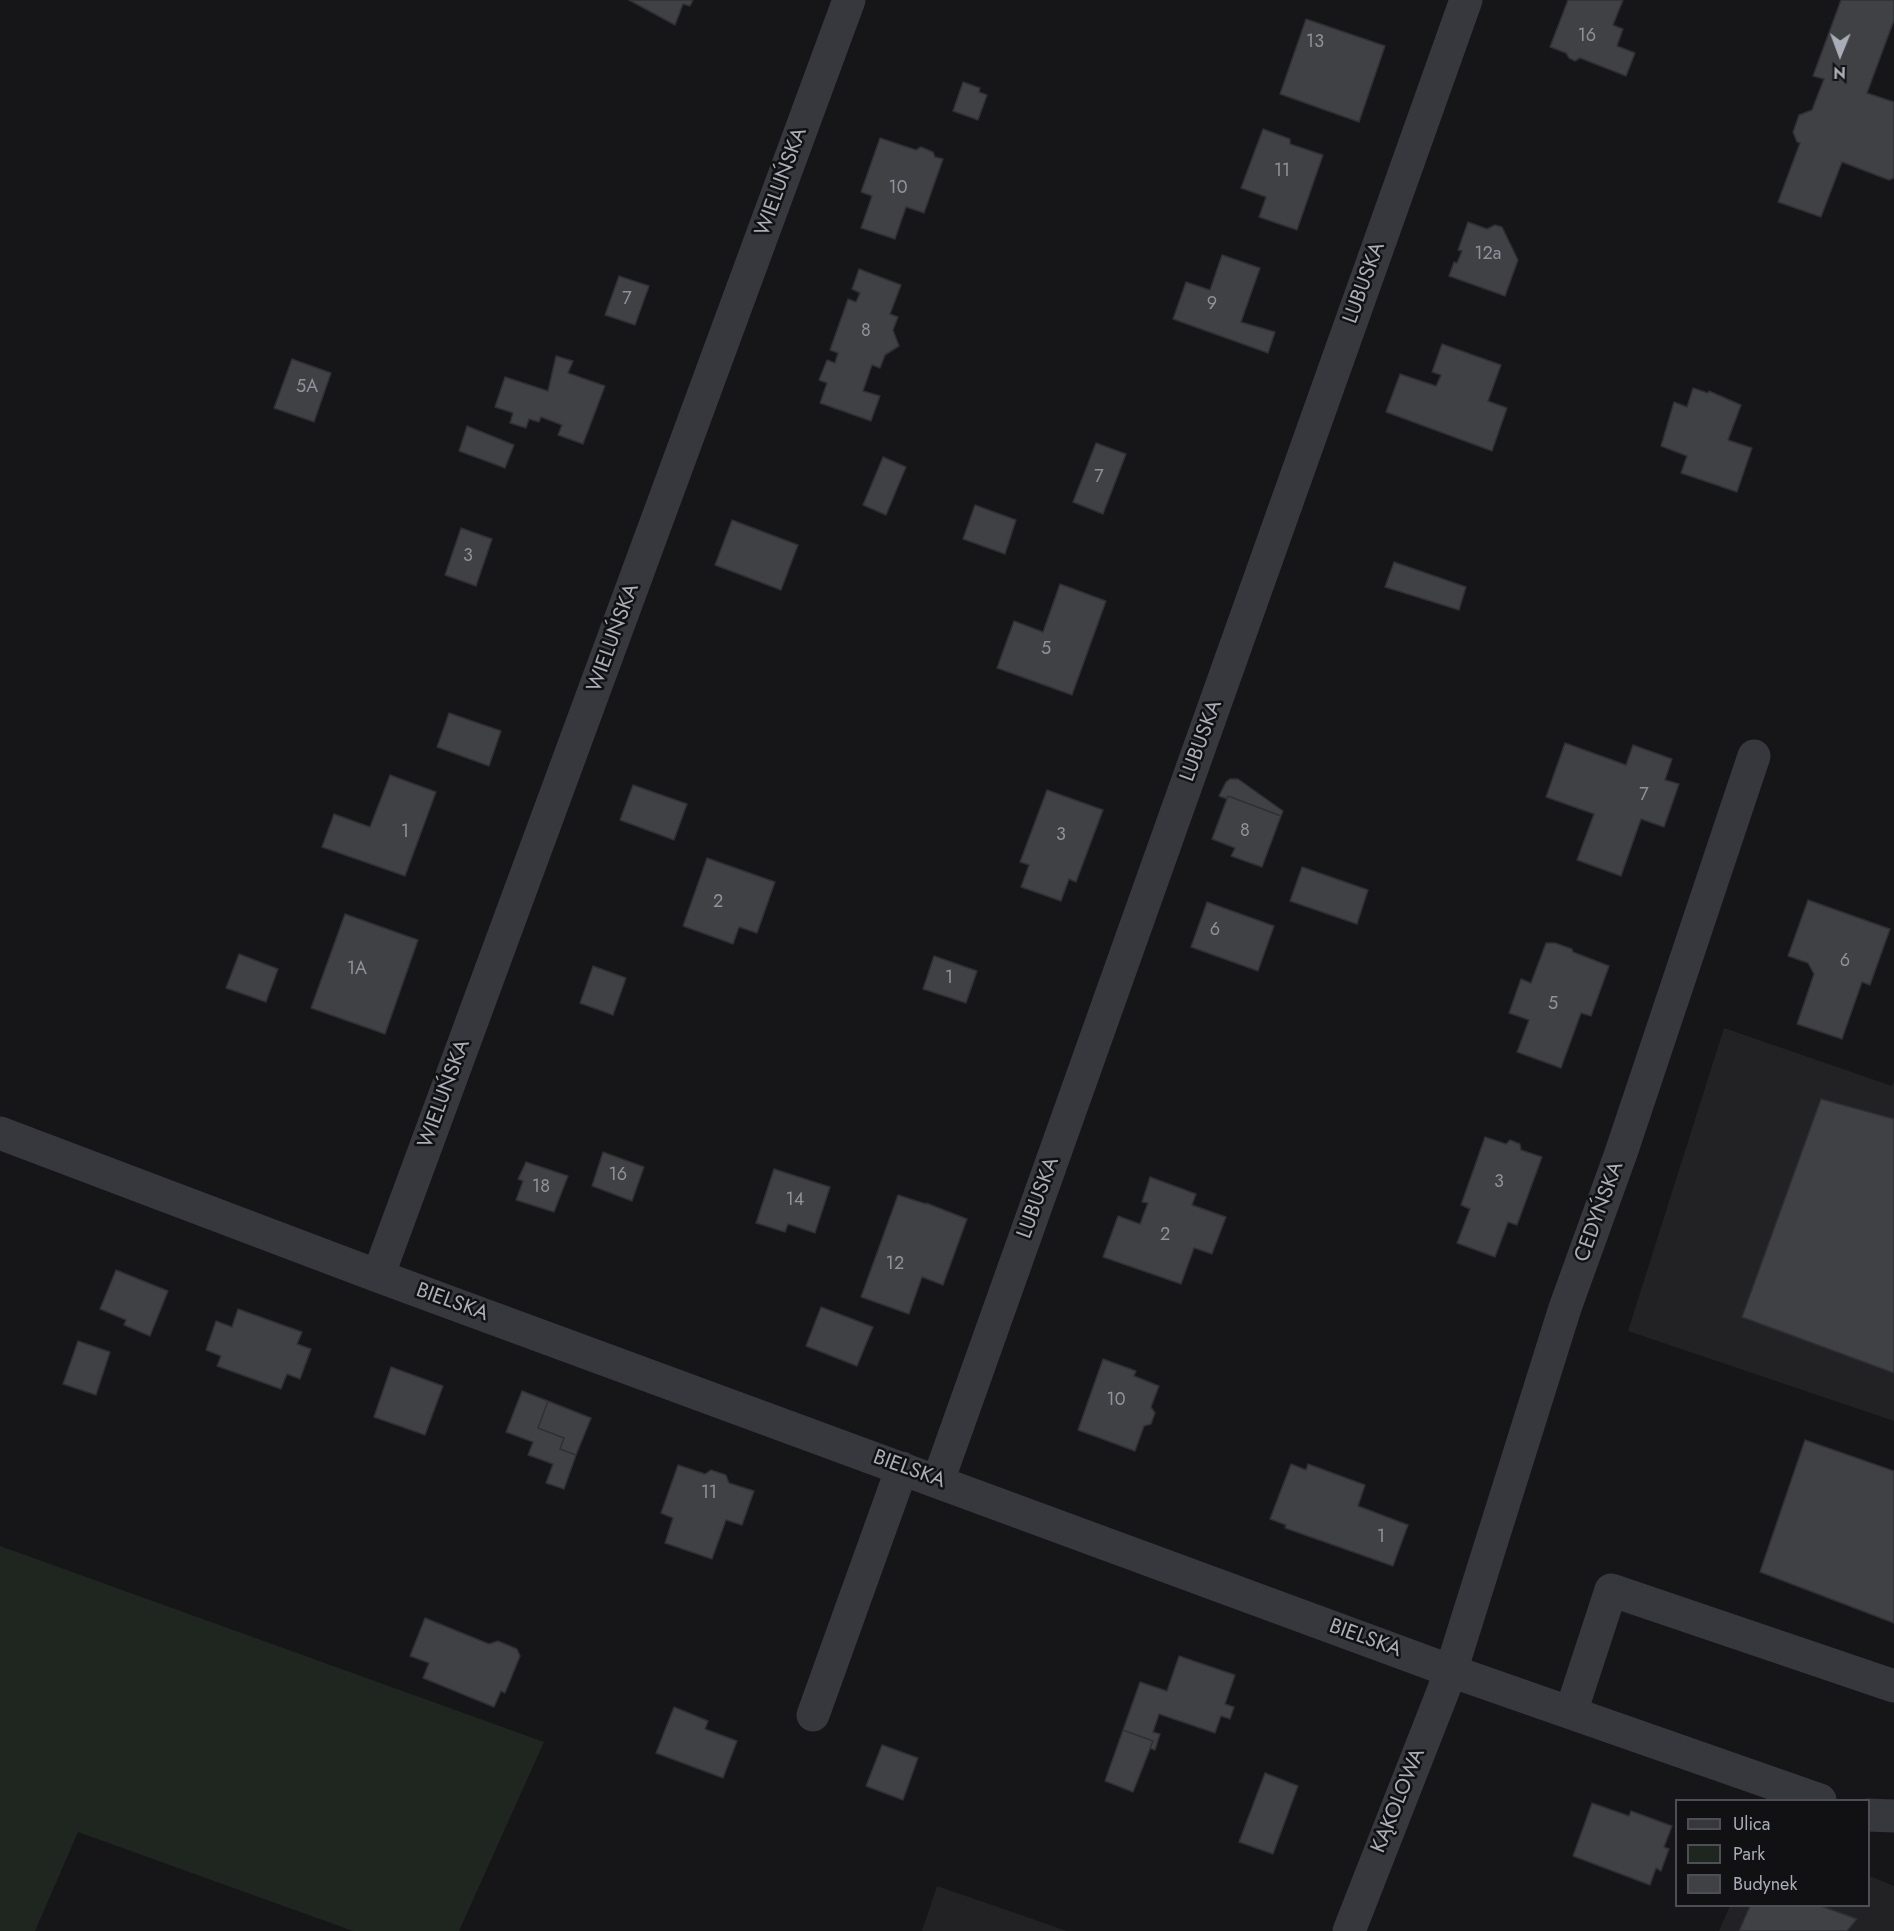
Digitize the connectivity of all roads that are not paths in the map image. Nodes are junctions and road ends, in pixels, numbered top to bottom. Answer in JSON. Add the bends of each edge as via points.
{"nodes":[{"id":1,"x":849,"y":0,"type":"edge"},
{"id":2,"x":1466,"y":0,"type":"edge"},
{"id":3,"x":1754,"y":756,"type":"dead end"},
{"id":4,"x":0,"y":1133,"type":"edge"},
{"id":5,"x":378,"y":1276,"type":"junction"},
{"id":6,"x":902,"y":1468,"type":"junction"},
{"id":7,"x":938,"y":1481,"type":"junction"},
{"id":8,"x":1451,"y":1671,"type":"junction"},
{"id":9,"x":1894,"y":1686,"type":"edge"},
{"id":10,"x":1571,"y":1712,"type":"junction"},
{"id":11,"x":813,"y":1715,"type":"dead end"},
{"id":12,"x":1817,"y":1799,"type":"edge"},
{"id":13,"x":1870,"y":1815,"type":"edge"},
{"id":14,"x":1894,"y":1816,"type":"edge"},
{"id":15,"x":1348,"y":1931,"type":"edge"}],
"edges":[{"from":1,"to":5,"type":"street","name":"WIELUŃSKA"},
{"from":2,"to":7,"type":"street","name":"LUBUSKA"},
{"from":3,"to":8,"type":"street","name":"CEDYŃSKA","via":[[1621,1154],[1565,1308]]},
{"from":4,"to":5,"type":"street","name":"BIELSKA"},
{"from":5,"to":6,"type":"street","name":"BIELSKA"},
{"from":6,"to":7,"type":"street","name":"BIELSKA"},
{"from":6,"to":11,"type":"street"},
{"from":7,"to":8,"type":"street","name":"BIELSKA"},
{"from":8,"to":10,"type":"street","name":"BIELSKA"},
{"from":8,"to":15,"type":"street","name":"KĄKOLOWA"},
{"from":9,"to":10,"type":"street","via":[[1611,1590]]},
{"from":10,"to":12,"type":"street","name":"BIELSKA"},
{"from":13,"to":14,"type":"street"}]}
